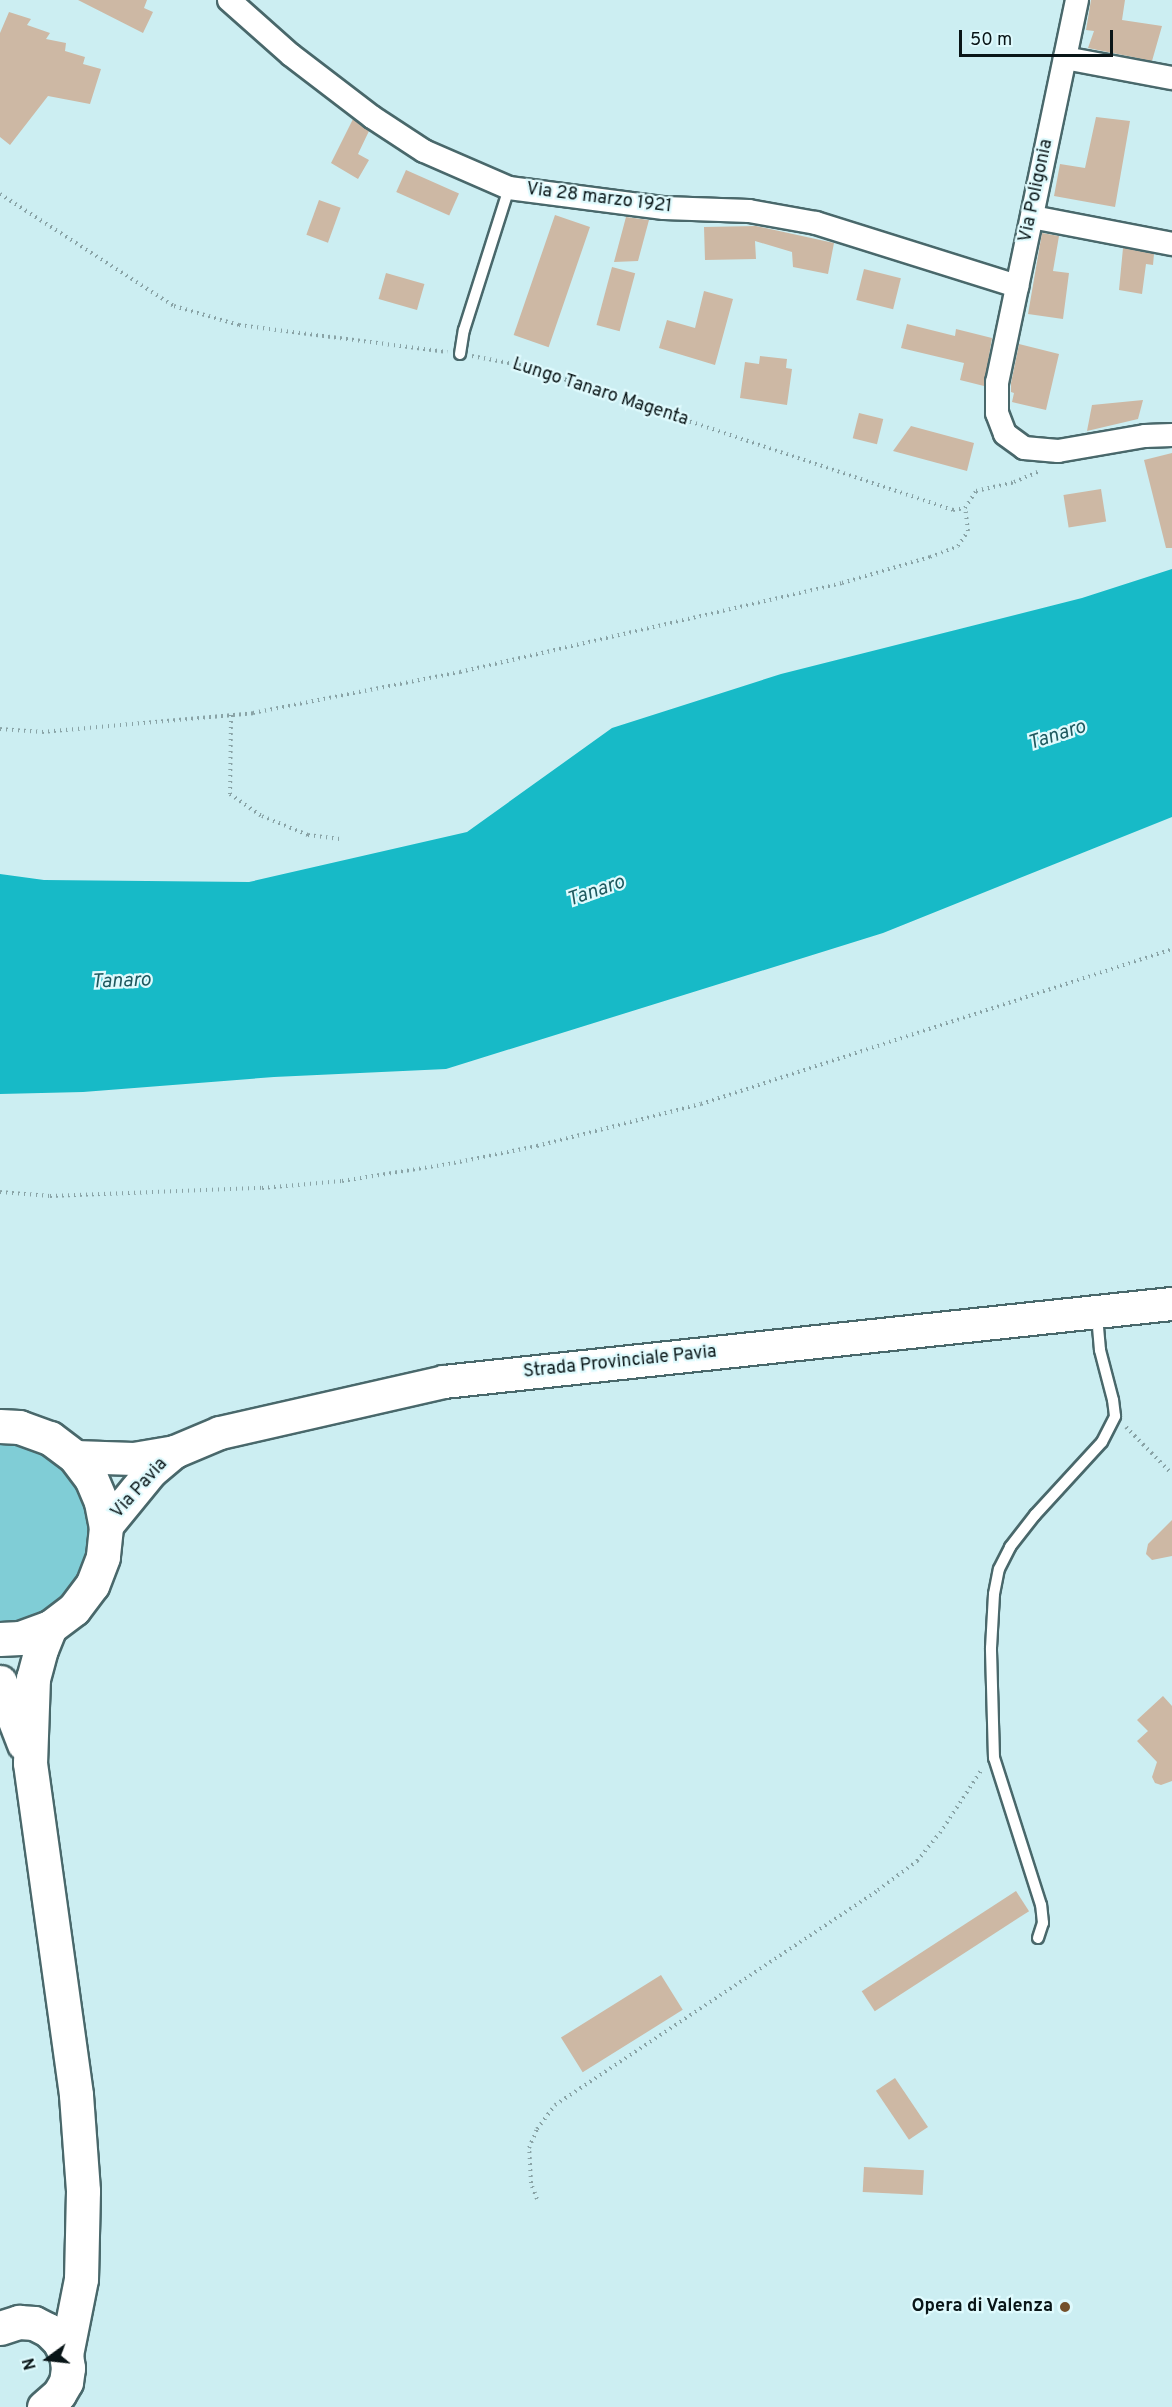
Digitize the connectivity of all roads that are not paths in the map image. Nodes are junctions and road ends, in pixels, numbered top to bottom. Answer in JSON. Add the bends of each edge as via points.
{"nodes":[{"id":1,"x":229,"y":0,"type":"edge"},
{"id":2,"x":1077,"y":0,"type":"edge"},
{"id":3,"x":1065,"y":58,"type":"junction"},
{"id":4,"x":1172,"y":78,"type":"edge"},
{"id":5,"x":509,"y":188,"type":"junction"},
{"id":6,"x":1032,"y":217,"type":"junction"},
{"id":7,"x":1172,"y":244,"type":"edge"},
{"id":8,"x":1017,"y":286,"type":"junction"},
{"id":9,"x":460,"y":354,"type":"road end"},
{"id":10,"x":1172,"y":435,"type":"edge"},
{"id":11,"x":1172,"y":1304,"type":"edge"},
{"id":12,"x":1097,"y":1311,"type":"junction"},
{"id":13,"x":0,"y":1426,"type":"edge"},
{"id":14,"x":175,"y":1452,"type":"junction"},
{"id":15,"x":75,"y":1458,"type":"junction"},
{"id":16,"x":106,"y":1527,"type":"junction"},
{"id":17,"x":50,"y":1627,"type":"junction"},
{"id":18,"x":0,"y":1639,"type":"edge"},
{"id":19,"x":0,"y":1682,"type":"edge"},
{"id":20,"x":992,"y":1732,"type":"junction"},
{"id":21,"x":987,"y":1761,"type":"road end"},
{"id":22,"x":30,"y":1763,"type":"junction"},
{"id":23,"x":1038,"y":1938,"type":"dead end"},
{"id":24,"x":81,"y":2239,"type":"junction"},
{"id":25,"x":34,"y":2323,"type":"junction"},
{"id":26,"x":0,"y":2328,"type":"edge"},
{"id":27,"x":66,"y":2355,"type":"junction"},
{"id":28,"x":44,"y":2407,"type":"edge"}],
"edges":[{"from":1,"to":5,"type":"street","name":"Via 28 marzo 1921","via":[[291,55],[372,117],[424,151]]},
{"from":2,"to":3,"type":"street","name":"Via Poligonia"},
{"from":3,"to":4,"type":"street"},
{"from":3,"to":6,"type":"street","name":"Via Poligonia"},
{"from":5,"to":8,"type":"street","name":"Via 28 marzo 1921","via":[[664,208],[749,210],[816,223]]},
{"from":5,"to":9,"type":"lane"},
{"from":6,"to":7,"type":"street"},
{"from":6,"to":8,"type":"street","name":"Via Poligonia"},
{"from":8,"to":10,"type":"street","name":"Via Poligonia","via":[[997,382],[997,413],[1005,434],[1024,448],[1058,451]]},
{"from":11,"to":12,"type":"main road","name":"Strada Provinciale Pavia"},
{"from":12,"to":14,"type":"main road","name":"Strada Provinciale Pavia","via":[[444,1382],[220,1433]]},
{"from":12,"to":20,"type":"lane","via":[[1100,1350],[1115,1416],[1102,1443],[1035,1515],[999,1569],[992,1618]]},
{"from":13,"to":15,"type":"main road","via":[[19,1427],[50,1438]]},
{"from":14,"to":15,"type":"main road","name":"Strada Provinciale Pavia","via":[[134,1459]]},
{"from":14,"to":16,"type":"main road","name":"Via Pavia","via":[[151,1472]]},
{"from":15,"to":16,"type":"main road","via":[[91,1478]]},
{"from":16,"to":17,"type":"main road","via":[[103,1557],[92,1585],[74,1609]]},
{"from":17,"to":18,"type":"main road","via":[[20,1638]]},
{"from":17,"to":22,"type":"main road","via":[[33,1678]]},
{"from":19,"to":22,"type":"main road"},
{"from":20,"to":21,"type":"lane"},
{"from":20,"to":23,"type":"lane","via":[[994,1762],[1041,1905],[1043,1923]]},
{"from":22,"to":24,"type":"main road","via":[[76,2095],[83,2191]]},
{"from":24,"to":25,"type":"main road","via":[[72,2274],[60,2298],[44,2319]]},
{"from":24,"to":27,"type":"main road","via":[[81,2279]]},
{"from":25,"to":26,"type":"main road","via":[[19,2322]]},
{"from":25,"to":27,"type":"main road","via":[[59,2341]]},
{"from":27,"to":28,"type":"main road","via":[[66,2382]]}]}
